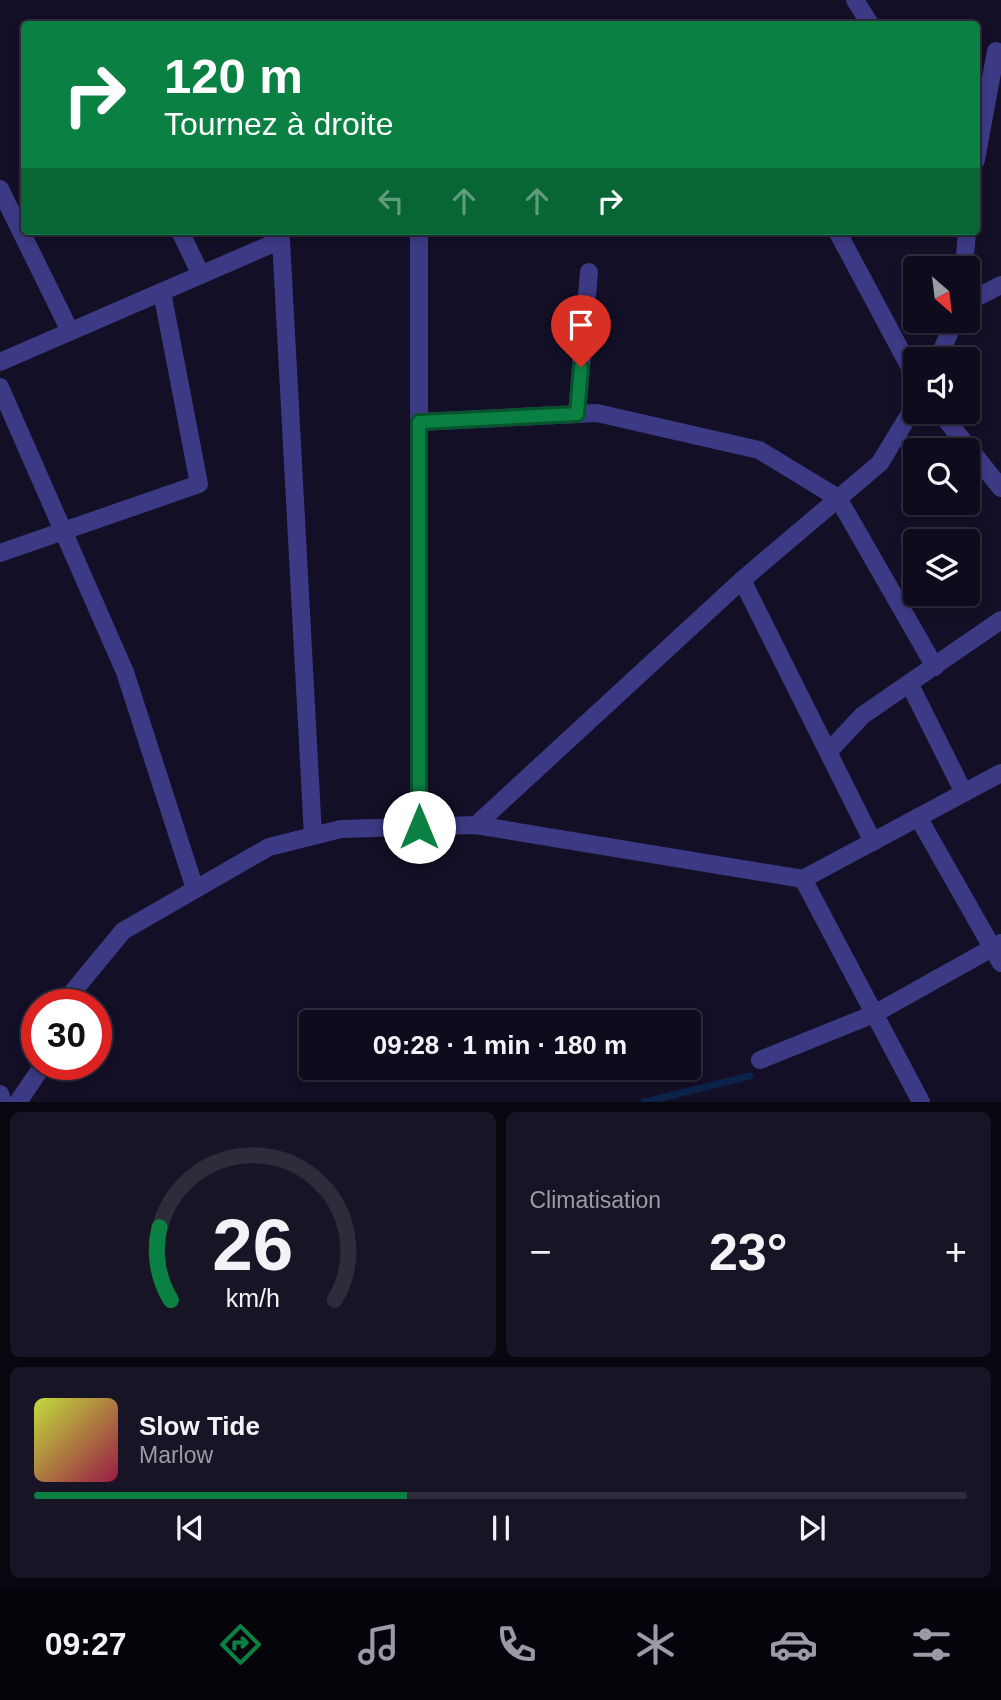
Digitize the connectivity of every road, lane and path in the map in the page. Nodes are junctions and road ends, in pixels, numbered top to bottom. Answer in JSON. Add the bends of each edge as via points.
{"nodes":[{"id":1,"x":855,"y":0,"type":"edge"},
{"id":2,"x":868,"y":21,"type":"edge"},
{"id":3,"x":996,"y":51,"type":"dead end"},
{"id":4,"x":980,"y":138,"type":"edge"},
{"id":5,"x":0,"y":188,"type":"edge"},
{"id":6,"x":21,"y":231,"type":"edge"},
{"id":7,"x":23,"y":235,"type":"edge"},
{"id":8,"x":182,"y":235,"type":"edge"},
{"id":9,"x":419,"y":235,"type":"edge"},
{"id":10,"x":839,"y":235,"type":"edge"},
{"id":11,"x":967,"y":235,"type":"edge"},
{"id":12,"x":276,"y":236,"type":"edge"},
{"id":13,"x":965,"y":256,"type":"edge"},
{"id":14,"x":589,"y":272,"type":"dead end"},
{"id":15,"x":201,"y":275,"type":"junction"},
{"id":16,"x":1001,"y":285,"type":"edge"},
{"id":17,"x":162,"y":292,"type":"junction"},
{"id":18,"x":980,"y":296,"type":"edge"},
{"id":19,"x":70,"y":331,"type":"junction"},
{"id":20,"x":903,"y":355,"type":"edge"},
{"id":21,"x":0,"y":362,"type":"edge"},
{"id":22,"x":0,"y":387,"type":"edge"},
{"id":23,"x":577,"y":414,"type":"junction"},
{"id":24,"x":419,"y":422,"type":"junction"},
{"id":25,"x":904,"y":424,"type":"edge"},
{"id":26,"x":949,"y":424,"type":"edge"},
{"id":27,"x":1001,"y":488,"type":"edge"},
{"id":28,"x":838,"y":498,"type":"junction"},
{"id":29,"x":63,"y":531,"type":"junction"},
{"id":30,"x":0,"y":553,"type":"edge"},
{"id":31,"x":742,"y":580,"type":"junction"},
{"id":32,"x":1001,"y":620,"type":"edge"},
{"id":33,"x":935,"y":667,"type":"junction"},
{"id":34,"x":910,"y":685,"type":"junction"},
{"id":35,"x":828,"y":752,"type":"junction"},
{"id":36,"x":1001,"y":773,"type":"edge"},
{"id":37,"x":964,"y":793,"type":"junction"},
{"id":38,"x":918,"y":817,"type":"junction"},
{"id":39,"x":476,"y":825,"type":"junction"},
{"id":40,"x":419,"y":827,"type":"junction"},
{"id":41,"x":313,"y":835,"type":"junction"},
{"id":42,"x":873,"y":842,"type":"junction"},
{"id":43,"x":803,"y":879,"type":"junction"},
{"id":44,"x":195,"y":889,"type":"junction"},
{"id":45,"x":998,"y":952,"type":"edge"},
{"id":46,"x":75,"y":989,"type":"edge"},
{"id":47,"x":874,"y":1014,"type":"junction"},
{"id":48,"x":760,"y":1060,"type":"dead end"},
{"id":49,"x":33,"y":1080,"type":"edge"},
{"id":50,"x":0,"y":1094,"type":"edge"},
{"id":51,"x":3,"y":1101,"type":"edge"},
{"id":52,"x":18,"y":1101,"type":"edge"},
{"id":53,"x":921,"y":1101,"type":"edge"}],
"edges":[{"from":1,"to":2,"type":"street"},
{"from":3,"to":4,"type":"street"},
{"from":5,"to":6,"type":"street"},
{"from":7,"to":19,"type":"street"},
{"from":8,"to":15,"type":"street"},
{"from":9,"to":24,"type":"street"},
{"from":10,"to":20,"type":"street"},
{"from":11,"to":13,"type":"street"},
{"from":12,"to":15,"type":"street"},
{"from":12,"to":41,"type":"street","via":[[281,240]]},
{"from":14,"to":23,"type":"street"},
{"from":15,"to":17,"type":"street"},
{"from":16,"to":18,"type":"street"},
{"from":17,"to":19,"type":"street"},
{"from":17,"to":29,"type":"street","via":[[199,484]]},
{"from":19,"to":21,"type":"street"},
{"from":22,"to":29,"type":"street"},
{"from":23,"to":24,"type":"street"},
{"from":23,"to":28,"type":"street","via":[[597,413],[759,450]]},
{"from":24,"to":40,"type":"street"},
{"from":25,"to":28,"type":"street","via":[[880,463]]},
{"from":26,"to":27,"type":"street"},
{"from":28,"to":31,"type":"street"},
{"from":28,"to":33,"type":"street"},
{"from":29,"to":30,"type":"street"},
{"from":29,"to":44,"type":"street","via":[[125,672]]},
{"from":31,"to":35,"type":"street"},
{"from":31,"to":39,"type":"street"},
{"from":32,"to":33,"type":"street"},
{"from":33,"to":34,"type":"street"},
{"from":34,"to":35,"type":"street","via":[[863,715]]},
{"from":34,"to":37,"type":"street"},
{"from":35,"to":42,"type":"street"},
{"from":36,"to":37,"type":"street"},
{"from":37,"to":38,"type":"street"},
{"from":38,"to":42,"type":"street"},
{"from":38,"to":45,"type":"street"},
{"from":39,"to":40,"type":"street"},
{"from":39,"to":43,"type":"street"},
{"from":40,"to":41,"type":"street","via":[[341,829]]},
{"from":41,"to":44,"type":"street","via":[[269,847]]},
{"from":42,"to":43,"type":"street"},
{"from":43,"to":47,"type":"street"},
{"from":44,"to":46,"type":"street","via":[[123,931]]},
{"from":45,"to":47,"type":"street"},
{"from":47,"to":48,"type":"street"},
{"from":47,"to":53,"type":"street"},
{"from":49,"to":52,"type":"street"},
{"from":50,"to":51,"type":"street"}]}
